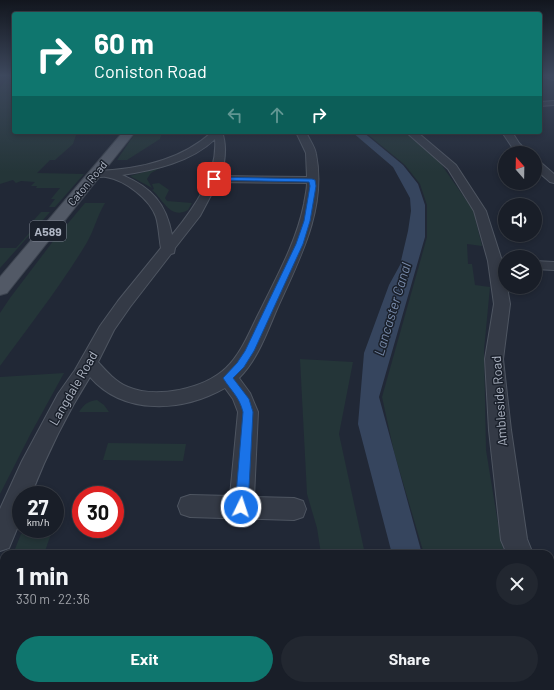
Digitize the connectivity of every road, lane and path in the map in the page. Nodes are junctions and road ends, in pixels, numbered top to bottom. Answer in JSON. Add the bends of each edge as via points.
{"nodes":[{"id":1,"x":128,"y":134,"type":"edge"},
{"id":2,"x":215,"y":134,"type":"edge"},
{"id":3,"x":218,"y":134,"type":"edge"},
{"id":4,"x":302,"y":134,"type":"edge"},
{"id":5,"x":413,"y":134,"type":"edge"},
{"id":6,"x":508,"y":134,"type":"edge"},
{"id":7,"x":516,"y":146,"type":"edge"},
{"id":8,"x":197,"y":149,"type":"junction"},
{"id":9,"x":220,"y":149,"type":"junction"},
{"id":10,"x":542,"y":169,"type":"edge"},
{"id":11,"x":102,"y":175,"type":"junction"},
{"id":12,"x":214,"y":179,"type":"junction"},
{"id":13,"x":312,"y":180,"type":"junction"},
{"id":14,"x":554,"y":180,"type":"edge"},
{"id":15,"x":178,"y":217,"type":"junction"},
{"id":16,"x":169,"y":250,"type":"junction"},
{"id":17,"x":498,"y":257,"type":"edge"},
{"id":18,"x":542,"y":265,"type":"edge"},
{"id":19,"x":554,"y":266,"type":"edge"},
{"id":20,"x":0,"y":289,"type":"edge"},
{"id":21,"x":502,"y":294,"type":"edge"},
{"id":22,"x":88,"y":363,"type":"junction"},
{"id":23,"x":228,"y":378,"type":"junction"},
{"id":24,"x":190,"y":506,"type":"dead end"},
{"id":25,"x":241,"y":507,"type":"junction"},
{"id":26,"x":294,"y":509,"type":"dead end"},
{"id":27,"x":0,"y":540,"type":"edge"},
{"id":28,"x":518,"y":550,"type":"edge"}],
"edges":[{"from":1,"to":11,"type":"main road","name":"Caton Road","number":"A589"},
{"from":2,"to":8,"type":"street"},
{"from":3,"to":9,"type":"street","name":"Langdale Road"},
{"from":4,"to":13,"type":"street","via":[[312,153]]},
{"from":5,"to":17,"type":"street","name":"Ambleside Road","via":[[452,167],[480,211]]},
{"from":6,"to":7,"type":"street"},
{"from":8,"to":9,"type":"street"},
{"from":8,"to":11,"type":"street","via":[[146,168]]},
{"from":9,"to":12,"type":"street","name":"Langdale Road"},
{"from":10,"to":14,"type":"street"},
{"from":11,"to":15,"type":"street","via":[[127,181],[144,192],[158,206]]},
{"from":11,"to":20,"type":"main road","name":"Caton Road","number":"A589"},
{"from":12,"to":13,"type":"street"},
{"from":12,"to":15,"type":"street","name":"Langdale Road"},
{"from":13,"to":23,"type":"street","via":[[308,213],[300,244],[249,351],[241,365]]},
{"from":15,"to":16,"type":"street","name":"Langdale Road"},
{"from":15,"to":16,"type":"street"},
{"from":16,"to":22,"type":"street","name":"Langdale Road","via":[[110,324]]},
{"from":18,"to":19,"type":"street"},
{"from":21,"to":28,"type":"street","name":"Ambleside Road","via":[[494,359],[500,430],[514,540]]},
{"from":22,"to":23,"type":"street","via":[[103,380],[122,393],[138,398],[159,400],[179,397],[201,391]]},
{"from":22,"to":27,"type":"street","name":"Langdale Road","via":[[65,399],[30,468]]},
{"from":23,"to":25,"type":"street","via":[[240,392],[248,412]]},
{"from":24,"to":25,"type":"street"},
{"from":25,"to":26,"type":"street"}]}
